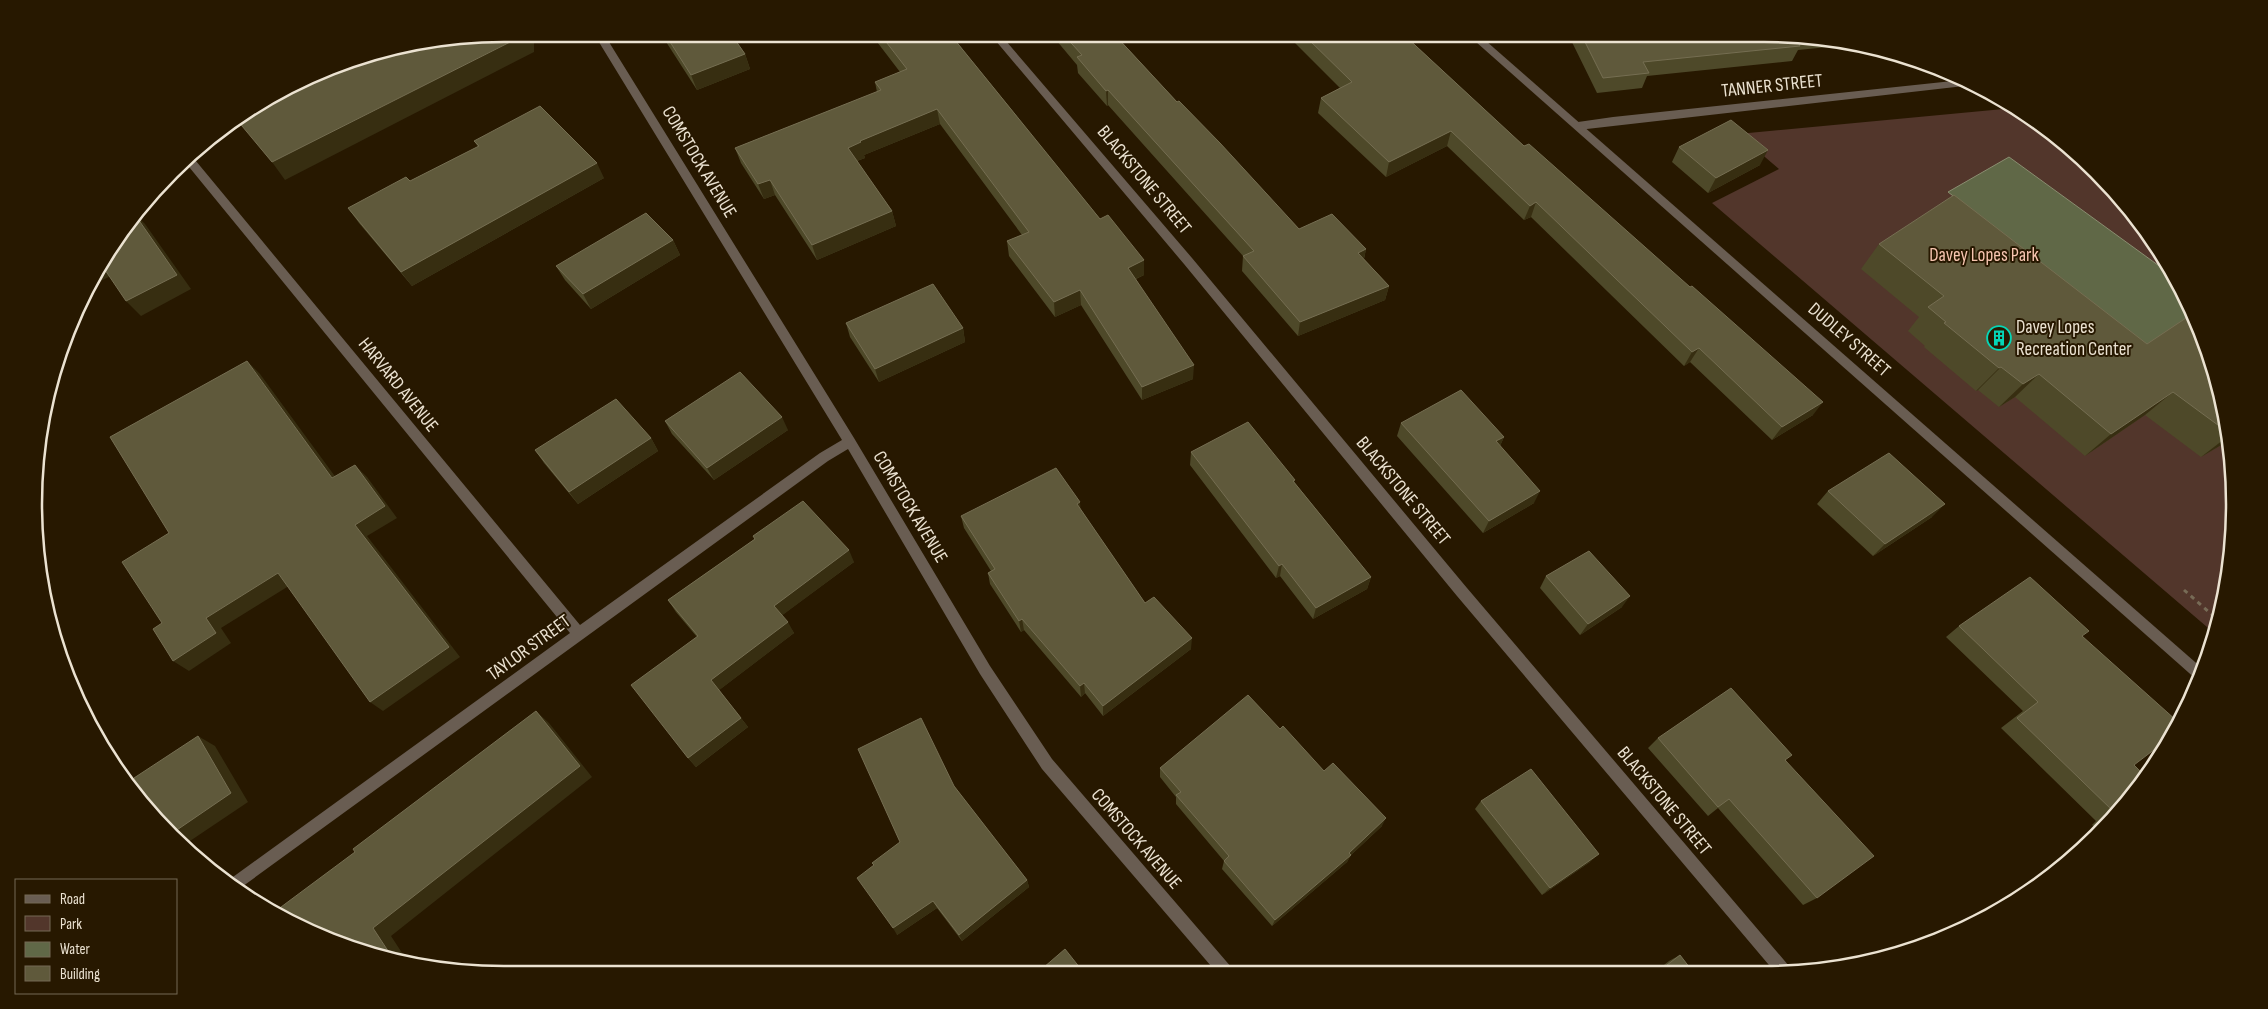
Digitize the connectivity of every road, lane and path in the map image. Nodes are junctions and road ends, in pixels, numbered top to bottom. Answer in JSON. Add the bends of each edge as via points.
{"nodes":[{"id":1,"x":604,"y":42,"type":"edge"},
{"id":2,"x":1001,"y":42,"type":"edge"},
{"id":3,"x":1481,"y":42,"type":"edge"},
{"id":4,"x":1955,"y":84,"type":"edge"},
{"id":5,"x":1578,"y":126,"type":"junction"},
{"id":6,"x":193,"y":164,"type":"edge"},
{"id":7,"x":850,"y":442,"type":"junction"},
{"id":8,"x":2184,"y":590,"type":"dead end"},
{"id":9,"x":2212,"y":615,"type":"edge"},
{"id":10,"x":580,"y":635,"type":"junction"},
{"id":11,"x":2194,"y":670,"type":"edge"},
{"id":12,"x":237,"y":881,"type":"edge"},
{"id":13,"x":1220,"y":966,"type":"edge"},
{"id":14,"x":1780,"y":966,"type":"edge"}],
"edges":[{"from":1,"to":7,"type":"street","name":"COMSTOCK AVENUE"},
{"from":2,"to":14,"type":"street","name":"BLACKSTONE STREET"},
{"from":3,"to":5,"type":"street","name":"DUDLEY STREET"},
{"from":4,"to":5,"type":"street","name":"TANNER STREET"},
{"from":5,"to":11,"type":"street","name":"DUDLEY STREET"},
{"from":6,"to":10,"type":"street","name":"HARVARD AVENUE"},
{"from":7,"to":10,"type":"street","name":"TAYLOR STREET","via":[[824,457]]},
{"from":7,"to":13,"type":"street","name":"COMSTOCK AVENUE","via":[[985,670],[1047,764]]},
{"from":8,"to":9,"type":"path"},
{"from":10,"to":12,"type":"street","name":"TAYLOR STREET"}]}
